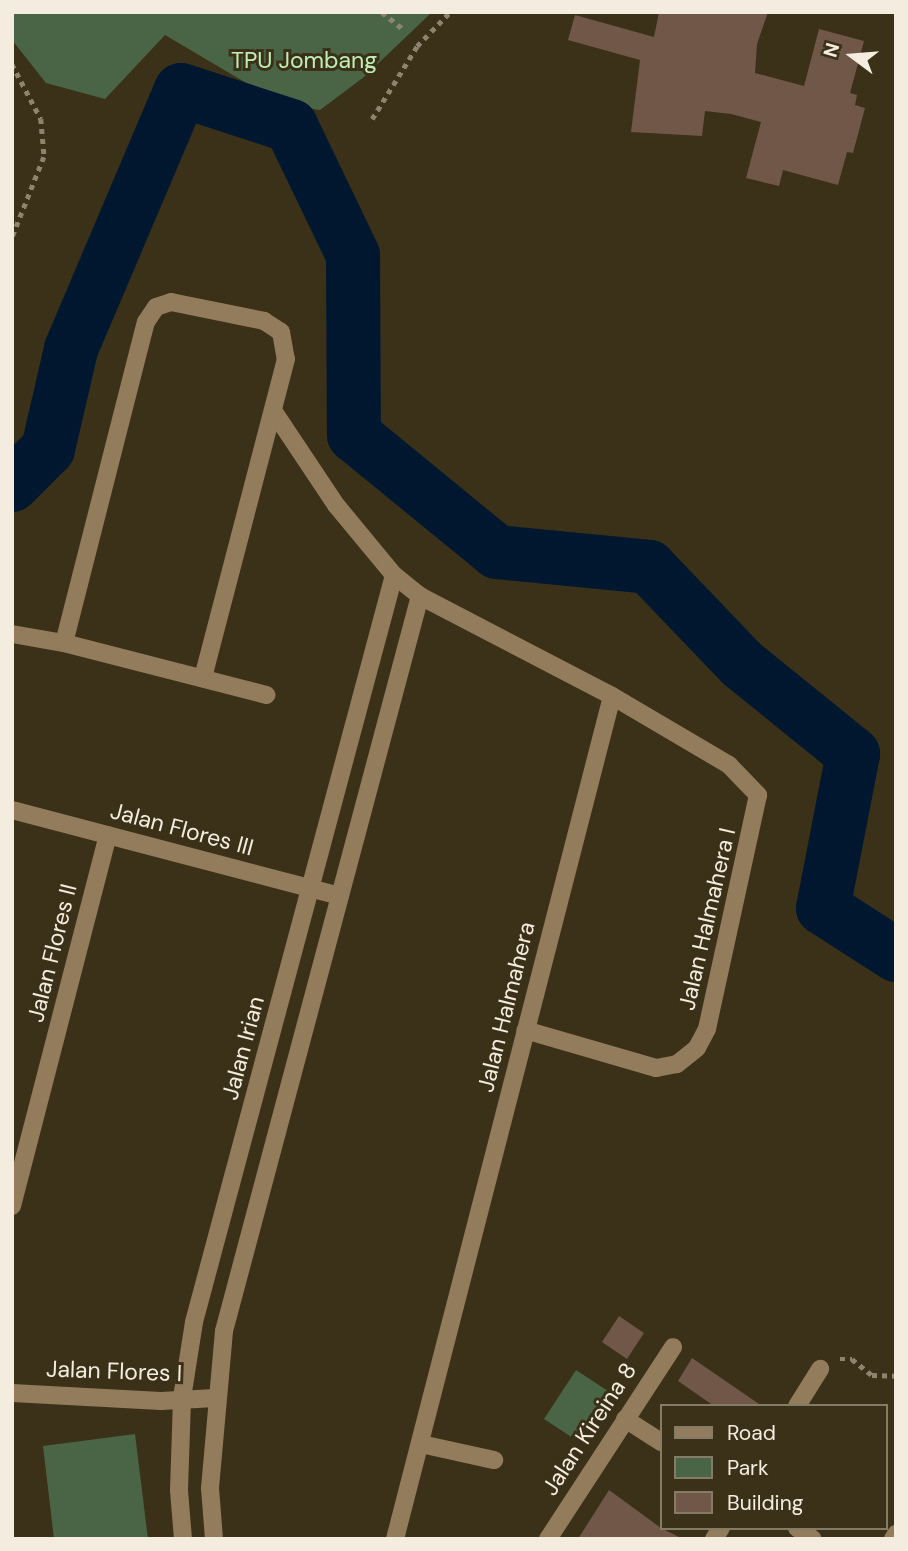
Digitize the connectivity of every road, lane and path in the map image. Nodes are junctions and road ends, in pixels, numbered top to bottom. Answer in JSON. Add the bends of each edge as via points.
{"nodes":[{"id":1,"x":382,"y":12,"type":"edge"},
{"id":2,"x":450,"y":12,"type":"edge"},
{"id":3,"x":404,"y":30,"type":"dead end"},
{"id":4,"x":12,"y":64,"type":"edge"},
{"id":5,"x":372,"y":119,"type":"dead end"},
{"id":6,"x":12,"y":238,"type":"edge"},
{"id":7,"x":274,"y":412,"type":"junction"},
{"id":8,"x":394,"y":575,"type":"junction"},
{"id":9,"x":420,"y":596,"type":"junction"},
{"id":10,"x":12,"y":634,"type":"edge"},
{"id":11,"x":64,"y":643,"type":"junction"},
{"id":12,"x":202,"y":678,"type":"junction"},
{"id":13,"x":267,"y":695,"type":"dead end"},
{"id":14,"x":612,"y":696,"type":"junction"},
{"id":15,"x":357,"y":719,"type":"junction"},
{"id":16,"x":384,"y":725,"type":"junction"},
{"id":17,"x":12,"y":810,"type":"edge"},
{"id":18,"x":108,"y":835,"type":"junction"},
{"id":19,"x":312,"y":888,"type":"junction"},
{"id":20,"x":340,"y":896,"type":"junction"},
{"id":21,"x":525,"y":1030,"type":"junction"},
{"id":22,"x":12,"y":1206,"type":"edge"},
{"id":23,"x":673,"y":1347,"type":"dead end"},
{"id":24,"x":820,"y":1369,"type":"joint"},
{"id":25,"x":896,"y":1376,"type":"edge"},
{"id":26,"x":12,"y":1393,"type":"edge"},
{"id":27,"x":182,"y":1398,"type":"junction"},
{"id":28,"x":215,"y":1398,"type":"junction"},
{"id":29,"x":798,"y":1404,"type":"edge"},
{"id":30,"x":625,"y":1419,"type":"junction"},
{"id":31,"x":660,"y":1441,"type":"edge"},
{"id":32,"x":421,"y":1444,"type":"junction"},
{"id":33,"x":494,"y":1460,"type":"dead end"},
{"id":34,"x":896,"y":1534,"type":"edge"},
{"id":35,"x":183,"y":1539,"type":"edge"},
{"id":36,"x":214,"y":1539,"type":"edge"},
{"id":37,"x":395,"y":1539,"type":"edge"},
{"id":38,"x":548,"y":1539,"type":"edge"},
{"id":39,"x":892,"y":1539,"type":"edge"}],
"edges":[{"from":1,"to":3,"type":"path"},
{"from":2,"to":5,"type":"path","via":[[417,46]]},
{"from":4,"to":6,"type":"path","via":[[41,119],[44,157]]},
{"from":7,"to":8,"type":"street","via":[[336,505]]},
{"from":7,"to":11,"type":"street","via":[[286,359],[281,332],[264,321],[187,303],[156,307],[146,322]]},
{"from":7,"to":12,"type":"street"},
{"from":8,"to":9,"type":"street"},
{"from":8,"to":15,"type":"street","name":"Jalan Irian"},
{"from":9,"to":14,"type":"street"},
{"from":9,"to":16,"type":"street"},
{"from":10,"to":11,"type":"street"},
{"from":11,"to":12,"type":"street"},
{"from":12,"to":13,"type":"street"},
{"from":14,"to":21,"type":"street","name":"Jalan Halmahera"},
{"from":14,"to":21,"type":"street","name":"Jalan Halmahera I","via":[[729,765],[758,794],[706,1029],[697,1048],[677,1064],[656,1068]]},
{"from":15,"to":16,"type":"street"},
{"from":15,"to":19,"type":"street","name":"Jalan Irian"},
{"from":16,"to":20,"type":"street"},
{"from":17,"to":18,"type":"street","name":"Jalan Flores III"},
{"from":18,"to":19,"type":"street","name":"Jalan Flores III"},
{"from":18,"to":22,"type":"street","name":"Jalan Flores II"},
{"from":19,"to":20,"type":"street","name":"Jalan Flores III"},
{"from":19,"to":27,"type":"street","name":"Jalan Irian","via":[[194,1322]]},
{"from":20,"to":28,"type":"street","via":[[223,1331]]},
{"from":21,"to":32,"type":"street","name":"Jalan Halmahera"},
{"from":23,"to":30,"type":"street","name":"Jalan Kireina 8"},
{"from":24,"to":25,"type":"path","via":[[835,1359],[852,1359],[872,1375]]},
{"from":24,"to":29,"type":"street"},
{"from":26,"to":27,"type":"street","name":"Jalan Flores I"},
{"from":27,"to":28,"type":"street","name":"Jalan Flores I"},
{"from":27,"to":35,"type":"street","name":"Jalan Irian","via":[[179,1490]]},
{"from":28,"to":36,"type":"street","via":[[209,1488]]},
{"from":30,"to":31,"type":"street"},
{"from":30,"to":38,"type":"street","name":"Jalan Kireina 8"},
{"from":32,"to":33,"type":"street"},
{"from":32,"to":37,"type":"street","name":"Jalan Halmahera"},
{"from":34,"to":39,"type":"street"}]}
